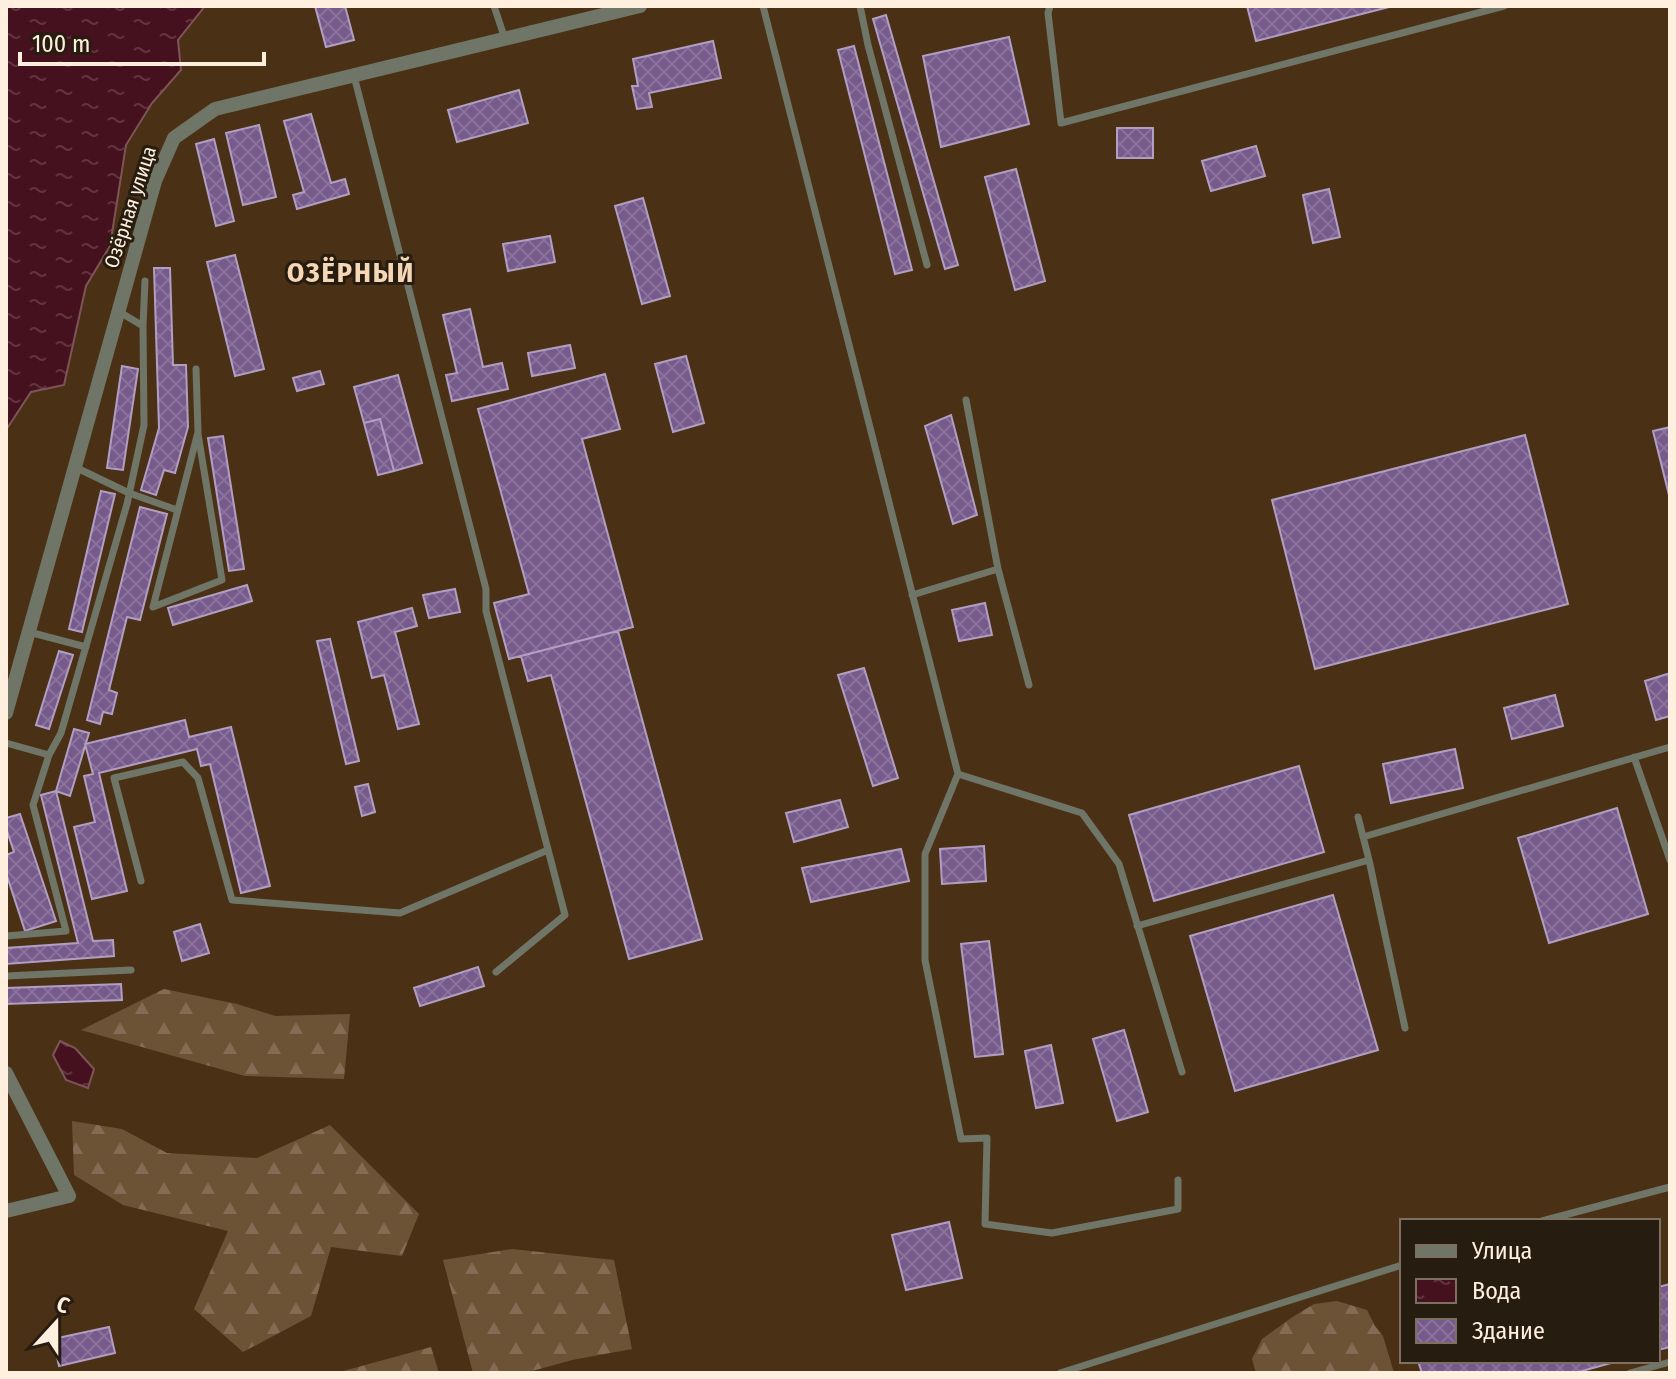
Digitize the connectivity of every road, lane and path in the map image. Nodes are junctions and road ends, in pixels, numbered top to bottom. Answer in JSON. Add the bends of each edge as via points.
{"nodes":[{"id":1,"x":494,"y":6,"type":"edge"},
{"id":2,"x":640,"y":6,"type":"edge"},
{"id":3,"x":763,"y":6,"type":"edge"},
{"id":4,"x":860,"y":6,"type":"edge"},
{"id":5,"x":1050,"y":6,"type":"edge"},
{"id":6,"x":1504,"y":6,"type":"edge"},
{"id":7,"x":505,"y":39,"type":"junction"},
{"id":8,"x":354,"y":76,"type":"junction"},
{"id":9,"x":927,"y":265,"type":"dead end"},
{"id":10,"x":145,"y":281,"type":"dead end"},
{"id":11,"x":118,"y":311,"type":"junction"},
{"id":12,"x":143,"y":326,"type":"junction"},
{"id":13,"x":196,"y":369,"type":"dead end"},
{"id":14,"x":966,"y":400,"type":"dead end"},
{"id":15,"x":198,"y":432,"type":"junction"},
{"id":16,"x":75,"y":467,"type":"junction"},
{"id":17,"x":129,"y":493,"type":"junction"},
{"id":18,"x":177,"y":510,"type":"junction"},
{"id":19,"x":998,"y":569,"type":"junction"},
{"id":20,"x":912,"y":595,"type":"junction"},
{"id":21,"x":29,"y":632,"type":"junction"},
{"id":22,"x":86,"y":647,"type":"junction"},
{"id":23,"x":1029,"y":685,"type":"dead end"},
{"id":24,"x":6,"y":713,"type":"edge"},
{"id":25,"x":6,"y":743,"type":"edge"},
{"id":26,"x":1670,"y":747,"type":"edge"},
{"id":27,"x":49,"y":755,"type":"junction"},
{"id":28,"x":1634,"y":757,"type":"junction"},
{"id":29,"x":958,"y":774,"type":"junction"},
{"id":30,"x":1358,"y":817,"type":"dead end"},
{"id":31,"x":1363,"y":837,"type":"junction"},
{"id":32,"x":548,"y":850,"type":"junction"},
{"id":33,"x":1369,"y":860,"type":"junction"},
{"id":34,"x":1670,"y":860,"type":"edge"},
{"id":35,"x":141,"y":881,"type":"dead end"},
{"id":36,"x":1137,"y":926,"type":"junction"},
{"id":37,"x":6,"y":936,"type":"edge"},
{"id":38,"x":131,"y":970,"type":"dead end"},
{"id":39,"x":496,"y":972,"type":"dead end"},
{"id":40,"x":6,"y":976,"type":"edge"},
{"id":41,"x":1405,"y":1028,"type":"dead end"},
{"id":42,"x":1182,"y":1072,"type":"dead end"},
{"id":43,"x":6,"y":1073,"type":"edge"},
{"id":44,"x":1178,"y":1180,"type":"dead end"},
{"id":45,"x":1670,"y":1187,"type":"edge"},
{"id":46,"x":6,"y":1211,"type":"edge"},
{"id":47,"x":1550,"y":1219,"type":"edge"},
{"id":48,"x":1400,"y":1266,"type":"edge"},
{"id":49,"x":1670,"y":1362,"type":"edge"},
{"id":50,"x":1060,"y":1373,"type":"edge"},
{"id":51,"x":1633,"y":1373,"type":"edge"}],
"edges":[{"from":1,"to":7,"type":"lane"},
{"from":2,"to":7,"type":"street","name":"Озёрная улица"},
{"from":3,"to":20,"type":"lane"},
{"from":4,"to":9,"type":"lane"},
{"from":5,"to":6,"type":"lane","via":[[1061,123]]},
{"from":7,"to":8,"type":"street","name":"Озёрная улица"},
{"from":8,"to":11,"type":"street","name":"Озёрная улица","via":[[215,109],[174,138],[155,181]]},
{"from":8,"to":32,"type":"lane","via":[[483,574],[486,611]]},
{"from":10,"to":12,"type":"lane"},
{"from":11,"to":12,"type":"lane"},
{"from":11,"to":16,"type":"street","name":"Озёрная улица"},
{"from":12,"to":17,"type":"lane","via":[[144,425]]},
{"from":13,"to":15,"type":"lane"},
{"from":14,"to":19,"type":"lane"},
{"from":15,"to":18,"type":"lane"},
{"from":15,"to":18,"type":"lane","via":[[222,580],[153,607]]},
{"from":16,"to":17,"type":"lane"},
{"from":16,"to":21,"type":"street","name":"Озёрная улица"},
{"from":17,"to":18,"type":"lane"},
{"from":17,"to":22,"type":"lane"},
{"from":19,"to":20,"type":"lane"},
{"from":19,"to":23,"type":"lane"},
{"from":20,"to":29,"type":"lane"},
{"from":21,"to":22,"type":"lane"},
{"from":21,"to":24,"type":"street","name":"Озёрная улица"},
{"from":22,"to":27,"type":"lane","via":[[61,733]]},
{"from":25,"to":27,"type":"lane"},
{"from":26,"to":28,"type":"lane"},
{"from":27,"to":37,"type":"lane","via":[[33,805],[66,931]]},
{"from":28,"to":31,"type":"lane"},
{"from":28,"to":34,"type":"lane"},
{"from":29,"to":36,"type":"lane","via":[[1082,813],[1119,864]]},
{"from":29,"to":44,"type":"lane","via":[[925,854],[925,960],[961,1139],[987,1138],[985,1224],[1052,1233],[1178,1209]]},
{"from":30,"to":31,"type":"lane"},
{"from":31,"to":33,"type":"lane"},
{"from":32,"to":35,"type":"lane","via":[[400,913],[232,900],[198,778],[183,762],[114,778]]},
{"from":32,"to":39,"type":"lane","via":[[565,915]]},
{"from":33,"to":36,"type":"lane"},
{"from":33,"to":41,"type":"lane"},
{"from":36,"to":42,"type":"lane"},
{"from":38,"to":40,"type":"lane"},
{"from":43,"to":46,"type":"street","via":[[69,1196]]},
{"from":45,"to":47,"type":"lane"},
{"from":48,"to":50,"type":"lane"},
{"from":49,"to":51,"type":"lane"}]}
